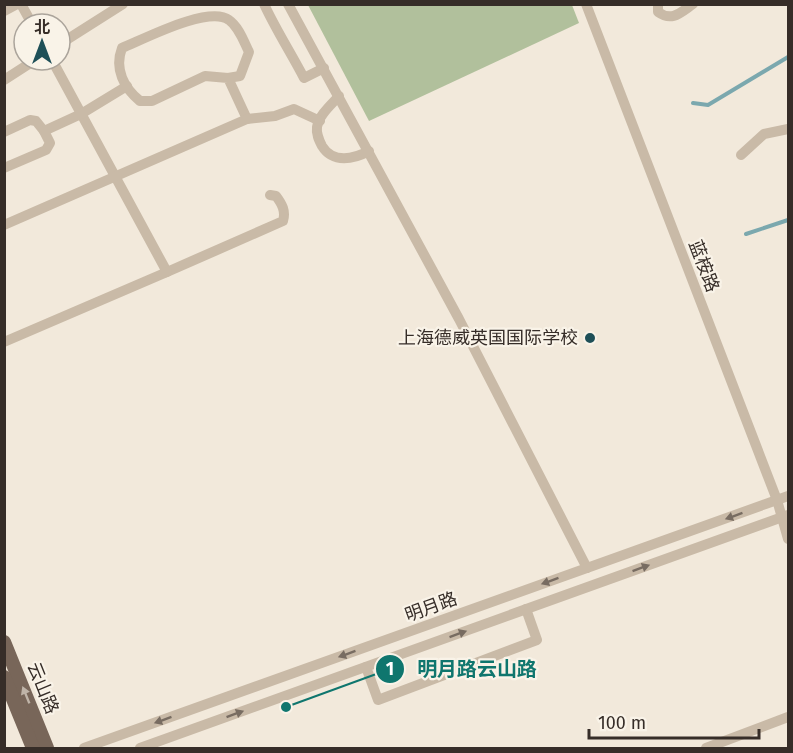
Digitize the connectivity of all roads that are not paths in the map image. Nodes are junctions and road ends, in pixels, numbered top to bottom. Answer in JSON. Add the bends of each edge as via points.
{"nodes":[{"id":1,"x":19,"y":4,"type":"edge"},
{"id":2,"x":123,"y":4,"type":"edge"},
{"id":3,"x":264,"y":4,"type":"edge"},
{"id":4,"x":288,"y":4,"type":"edge"},
{"id":5,"x":586,"y":4,"type":"edge"},
{"id":6,"x":658,"y":4,"type":"edge"},
{"id":7,"x":693,"y":4,"type":"edge"},
{"id":8,"x":4,"y":11,"type":"edge"},
{"id":9,"x":72,"y":36,"type":"edge"},
{"id":10,"x":324,"y":68,"type":"junction"},
{"id":11,"x":58,"y":72,"type":"edge"},
{"id":12,"x":228,"y":78,"type":"junction"},
{"id":13,"x":127,"y":86,"type":"junction"},
{"id":14,"x":339,"y":96,"type":"junction"},
{"id":15,"x":81,"y":114,"type":"junction"},
{"id":16,"x":247,"y":119,"type":"junction"},
{"id":17,"x":320,"y":121,"type":"junction"},
{"id":18,"x":789,"y":129,"type":"edge"},
{"id":19,"x":44,"y":131,"type":"junction"},
{"id":20,"x":4,"y":132,"type":"edge"},
{"id":21,"x":369,"y":151,"type":"junction"},
{"id":22,"x":741,"y":155,"type":"dead end"},
{"id":23,"x":4,"y":168,"type":"edge"},
{"id":24,"x":115,"y":177,"type":"junction"},
{"id":25,"x":270,"y":195,"type":"dead end"},
{"id":26,"x":4,"y":225,"type":"edge"},
{"id":27,"x":167,"y":272,"type":"junction"},
{"id":28,"x":4,"y":342,"type":"edge"},
{"id":29,"x":789,"y":496,"type":"edge"},
{"id":30,"x":777,"y":500,"type":"junction"},
{"id":31,"x":785,"y":516,"type":"edge"},
{"id":32,"x":789,"y":539,"type":"edge"},
{"id":33,"x":587,"y":568,"type":"junction"},
{"id":34,"x":526,"y":609,"type":"junction"},
{"id":35,"x":4,"y":642,"type":"edge"},
{"id":36,"x":366,"y":667,"type":"junction"},
{"id":37,"x":4,"y":677,"type":"edge"},
{"id":38,"x":789,"y":717,"type":"edge"},
{"id":39,"x":33,"y":748,"type":"edge"},
{"id":40,"x":47,"y":748,"type":"edge"},
{"id":41,"x":84,"y":748,"type":"edge"},
{"id":42,"x":140,"y":748,"type":"edge"},
{"id":43,"x":706,"y":748,"type":"edge"}],
"edges":[{"from":1,"to":8,"type":"street"},
{"from":2,"to":9,"type":"street"},
{"from":3,"to":10,"type":"street","via":[[304,78]]},
{"from":4,"to":10,"type":"street"},
{"from":5,"to":30,"type":"street","name":"蓝桉路"},
{"from":6,"to":7,"type":"street","via":[[658,12],[673,18]]},
{"from":10,"to":14,"type":"street"},
{"from":11,"to":15,"type":"street"},
{"from":12,"to":13,"type":"street","via":[[205,76],[152,101],[141,101]]},
{"from":12,"to":13,"type":"street","via":[[240,76],[249,52],[230,21],[210,15],[122,48],[118,60]]},
{"from":12,"to":16,"type":"street"},
{"from":13,"to":15,"type":"street"},
{"from":14,"to":17,"type":"street"},
{"from":14,"to":21,"type":"street"},
{"from":15,"to":19,"type":"street"},
{"from":15,"to":24,"type":"street"},
{"from":16,"to":17,"type":"street","via":[[294,109]]},
{"from":16,"to":24,"type":"street"},
{"from":17,"to":21,"type":"street","via":[[320,142],[334,156],[352,158]]},
{"from":18,"to":22,"type":"street","via":[[764,134]]},
{"from":19,"to":20,"type":"street","via":[[30,120]]},
{"from":19,"to":23,"type":"street","via":[[50,143],[46,150]]},
{"from":21,"to":33,"type":"street"},
{"from":24,"to":26,"type":"street"},
{"from":24,"to":27,"type":"street"},
{"from":25,"to":27,"type":"street","via":[[281,202],[283,221]]},
{"from":27,"to":28,"type":"street"},
{"from":29,"to":30,"type":"street","name":"明月路"},
{"from":30,"to":31,"type":"street","name":"蓝桉路"},
{"from":30,"to":33,"type":"street","name":"明月路","one_way":true},
{"from":31,"to":32,"type":"street","name":"蓝桉路"},
{"from":34,"to":31,"type":"street","name":"明月路","one_way":true},
{"from":33,"to":41,"type":"street","name":"明月路","one_way":true},
{"from":36,"to":34,"type":"street","name":"明月路","one_way":true},
{"from":34,"to":36,"type":"street","via":[[537,640],[378,700]]},
{"from":40,"to":35,"type":"main road","name":"云山路","one_way":true},
{"from":42,"to":36,"type":"street","name":"明月路","one_way":true},
{"from":37,"to":39,"type":"main road","name":"云山路"},
{"from":38,"to":43,"type":"street"}]}
